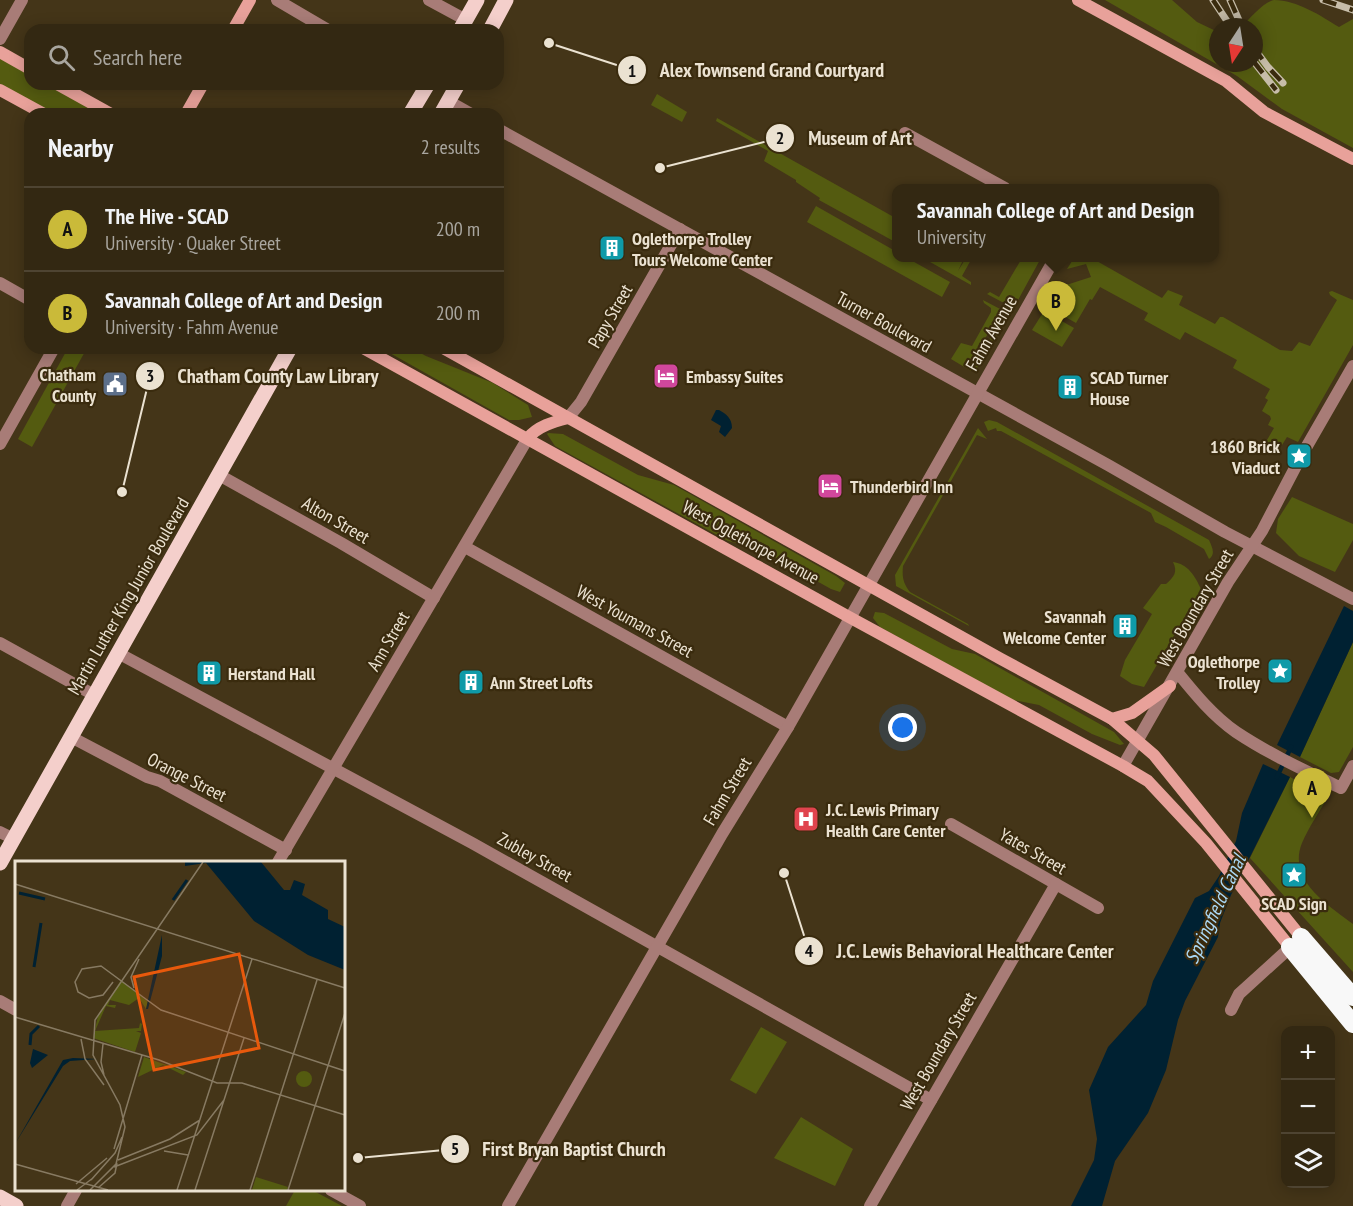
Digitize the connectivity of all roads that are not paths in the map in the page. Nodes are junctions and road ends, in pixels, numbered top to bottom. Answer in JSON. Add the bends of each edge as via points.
{"nodes":[{"id":1,"x":22,"y":0,"type":"edge"},
{"id":2,"x":250,"y":0,"type":"edge"},
{"id":3,"x":277,"y":0,"type":"edge"},
{"id":4,"x":429,"y":0,"type":"edge"},
{"id":5,"x":477,"y":0,"type":"edge"},
{"id":6,"x":506,"y":0,"type":"edge"},
{"id":7,"x":1078,"y":0,"type":"edge"},
{"id":8,"x":297,"y":5,"type":"edge"},
{"id":9,"x":236,"y":24,"type":"edge"},
{"id":10,"x":321,"y":24,"type":"edge"},
{"id":11,"x":462,"y":24,"type":"edge"},
{"id":12,"x":464,"y":24,"type":"edge"},
{"id":13,"x":493,"y":24,"type":"edge"},
{"id":14,"x":0,"y":39,"type":"edge"},
{"id":15,"x":0,"y":52,"type":"edge"},
{"id":16,"x":24,"y":66,"type":"edge"},
{"id":17,"x":0,"y":90,"type":"edge"},
{"id":18,"x":68,"y":90,"type":"edge"},
{"id":19,"x":200,"y":90,"type":"edge"},
{"id":20,"x":422,"y":90,"type":"edge"},
{"id":21,"x":455,"y":90,"type":"edge"},
{"id":22,"x":33,"y":108,"type":"edge"},
{"id":23,"x":100,"y":108,"type":"edge"},
{"id":24,"x":189,"y":108,"type":"edge"},
{"id":25,"x":413,"y":108,"type":"edge"},
{"id":26,"x":445,"y":108,"type":"edge"},
{"id":27,"x":504,"y":132,"type":"edge"},
{"id":28,"x":905,"y":133,"type":"dead end"},
{"id":29,"x":1353,"y":159,"type":"edge"},
{"id":30,"x":996,"y":184,"type":"edge"},
{"id":31,"x":680,"y":229,"type":"junction"},
{"id":32,"x":1053,"y":262,"type":"edge"},
{"id":33,"x":0,"y":283,"type":"edge"},
{"id":34,"x":24,"y":297,"type":"edge"},
{"id":35,"x":51,"y":354,"type":"edge"},
{"id":36,"x":287,"y":354,"type":"edge"},
{"id":37,"x":374,"y":354,"type":"edge"},
{"id":38,"x":454,"y":354,"type":"edge"},
{"id":39,"x":1353,"y":366,"type":"edge"},
{"id":40,"x":976,"y":394,"type":"junction"},
{"id":41,"x":568,"y":418,"type":"junction"},
{"id":42,"x":528,"y":438,"type":"junction"},
{"id":43,"x":0,"y":444,"type":"edge"},
{"id":44,"x":1307,"y":446,"type":"tunnel mouth"},
{"id":45,"x":1296,"y":466,"type":"tunnel mouth"},
{"id":46,"x":219,"y":475,"type":"junction"},
{"id":47,"x":1252,"y":546,"type":"junction"},
{"id":48,"x":465,"y":547,"type":"junction"},
{"id":49,"x":868,"y":584,"type":"junction"},
{"id":50,"x":1351,"y":597,"type":"edge"},
{"id":51,"x":434,"y":598,"type":"junction"},
{"id":52,"x":849,"y":617,"type":"junction"},
{"id":53,"x":0,"y":643,"type":"edge"},
{"id":54,"x":118,"y":653,"type":"junction"},
{"id":55,"x":1178,"y":673,"type":"junction"},
{"id":56,"x":1170,"y":687,"type":"junction"},
{"id":57,"x":94,"y":695,"type":"junction"},
{"id":58,"x":1112,"y":719,"type":"junction"},
{"id":59,"x":788,"y":726,"type":"junction"},
{"id":60,"x":71,"y":737,"type":"junction"},
{"id":61,"x":1138,"y":741,"type":"junction"},
{"id":62,"x":1123,"y":766,"type":"junction"},
{"id":63,"x":1353,"y":766,"type":"edge"},
{"id":64,"x":333,"y":770,"type":"junction"},
{"id":65,"x":951,"y":824,"type":"dead end"},
{"id":66,"x":0,"y":832,"type":"edge"},
{"id":67,"x":14,"y":839,"type":"junction"},
{"id":68,"x":286,"y":850,"type":"junction"},
{"id":69,"x":279,"y":861,"type":"edge"},
{"id":70,"x":0,"y":864,"type":"edge"},
{"id":71,"x":1056,"y":884,"type":"junction"},
{"id":72,"x":1098,"y":908,"type":"dead end"},
{"id":73,"x":1296,"y":942,"type":"junction"},
{"id":74,"x":658,"y":947,"type":"junction"},
{"id":75,"x":1353,"y":997,"type":"edge"},
{"id":76,"x":0,"y":1001,"type":"edge"},
{"id":77,"x":15,"y":1009,"type":"edge"},
{"id":78,"x":1231,"y":1010,"type":"dead end"},
{"id":79,"x":1353,"y":1024,"type":"edge"},
{"id":80,"x":931,"y":1100,"type":"junction"},
{"id":81,"x":75,"y":1191,"type":"edge"},
{"id":82,"x":333,"y":1191,"type":"edge"},
{"id":83,"x":0,"y":1197,"type":"edge"},
{"id":84,"x":16,"y":1206,"type":"edge"},
{"id":85,"x":67,"y":1206,"type":"edge"},
{"id":86,"x":360,"y":1206,"type":"edge"},
{"id":87,"x":508,"y":1206,"type":"edge"},
{"id":88,"x":870,"y":1206,"type":"edge"}],
"edges":[{"from":1,"to":14,"type":"street"},
{"from":2,"to":9,"type":"main road"},
{"from":3,"to":8,"type":"street"},
{"from":4,"to":11,"type":"street"},
{"from":5,"to":12,"type":"main road"},
{"from":6,"to":13,"type":"main road"},
{"from":7,"to":29,"type":"main road","via":[[1226,81],[1264,112]]},
{"from":8,"to":10,"type":"street"},
{"from":15,"to":16,"type":"main road"},
{"from":17,"to":22,"type":"main road"},
{"from":18,"to":23,"type":"main road"},
{"from":19,"to":24,"type":"main road"},
{"from":20,"to":25,"type":"main road"},
{"from":21,"to":26,"type":"main road"},
{"from":27,"to":31,"type":"street","name":"Turner Boulevard"},
{"from":28,"to":30,"type":"street"},
{"from":31,"to":40,"type":"street","name":"Turner Boulevard"},
{"from":31,"to":41,"type":"street","name":"Papy Street","via":[[581,402]]},
{"from":32,"to":40,"type":"street","name":"Fahm Avenue"},
{"from":33,"to":34,"type":"street"},
{"from":35,"to":43,"type":"street"},
{"from":36,"to":46,"type":"main road","name":"Martin Luther King Junior Boulevard"},
{"from":37,"to":42,"type":"main road","name":"West Oglethorpe Avenue"},
{"from":38,"to":41,"type":"main road","name":"West Oglethorpe Avenue"},
{"from":39,"to":44,"type":"street"},
{"from":40,"to":47,"type":"street","name":"Turner Boulevard"},
{"from":40,"to":49,"type":"street","name":"Fahm Street"},
{"from":41,"to":42,"type":"main road","via":[[549,423]]},
{"from":41,"to":49,"type":"main road","name":"West Oglethorpe Avenue"},
{"from":42,"to":48,"type":"street","name":"Ann Street"},
{"from":42,"to":52,"type":"main road","name":"West Oglethorpe Avenue"},
{"from":45,"to":47,"type":"street","name":"West Boundary Street"},
{"from":46,"to":51,"type":"street","name":"Alton Street"},
{"from":46,"to":54,"type":"main road","name":"Martin Luther King Junior Boulevard"},
{"from":47,"to":50,"type":"street","name":"Turner Boulevard"},
{"from":47,"to":55,"type":"street","name":"West Boundary Street"},
{"from":48,"to":51,"type":"street","name":"Ann Street"},
{"from":48,"to":59,"type":"street","name":"West Youmans Street"},
{"from":49,"to":52,"type":"street","name":"Fahm Street"},
{"from":49,"to":58,"type":"main road","name":"West Oglethorpe Avenue"},
{"from":51,"to":64,"type":"street","name":"Ann Street"},
{"from":52,"to":59,"type":"street","name":"Fahm Street"},
{"from":52,"to":62,"type":"main road","name":"West Oglethorpe Avenue"},
{"from":53,"to":57,"type":"street"},
{"from":54,"to":57,"type":"main road","name":"Martin Luther King Junior Boulevard"},
{"from":54,"to":64,"type":"street","name":"Zubley Street"},
{"from":55,"to":56,"type":"street","name":"West Boundary Street"},
{"from":55,"to":63,"type":"street","via":[[1214,714],[1270,752],[1341,788]]},
{"from":56,"to":58,"type":"main road","via":[[1132,712]]},
{"from":56,"to":61,"type":"street","name":"West Boundary Street"},
{"from":57,"to":60,"type":"main road","name":"Martin Luther King Junior Boulevard"},
{"from":58,"to":61,"type":"main road","name":"West Oglethorpe Avenue"},
{"from":59,"to":74,"type":"street","name":"Fahm Street"},
{"from":60,"to":67,"type":"main road","name":"Martin Luther King Junior Boulevard"},
{"from":60,"to":68,"type":"street","name":"Orange Street"},
{"from":61,"to":62,"type":"street","name":"West Boundary Street"},
{"from":61,"to":73,"type":"main road","name":"West Oglethorpe Avenue","via":[[1154,755],[1286,918]]},
{"from":62,"to":73,"type":"main road","name":"West Oglethorpe Avenue","via":[[1148,781],[1206,843],[1275,927]]},
{"from":64,"to":68,"type":"street","name":"Ann Street"},
{"from":64,"to":74,"type":"street","name":"Zubley Street"},
{"from":65,"to":71,"type":"street","name":"Yates Street"},
{"from":66,"to":67,"type":"street"},
{"from":67,"to":70,"type":"main road","name":"Martin Luther King Junior Boulevard"},
{"from":68,"to":69,"type":"street","name":"Ann Street"},
{"from":71,"to":72,"type":"street","name":"Yates Street"},
{"from":71,"to":80,"type":"street","name":"West Boundary Street"},
{"from":73,"to":75,"type":"highway"},
{"from":73,"to":78,"type":"street","via":[[1239,994]]},
{"from":73,"to":79,"type":"highway"},
{"from":74,"to":80,"type":"street","name":"Zubley Street"},
{"from":74,"to":87,"type":"street","name":"Fahm Street"},
{"from":76,"to":77,"type":"street"},
{"from":80,"to":88,"type":"street","name":"West Boundary Street"},
{"from":81,"to":85,"type":"street"},
{"from":82,"to":86,"type":"street"},
{"from":83,"to":84,"type":"main road"}]}
